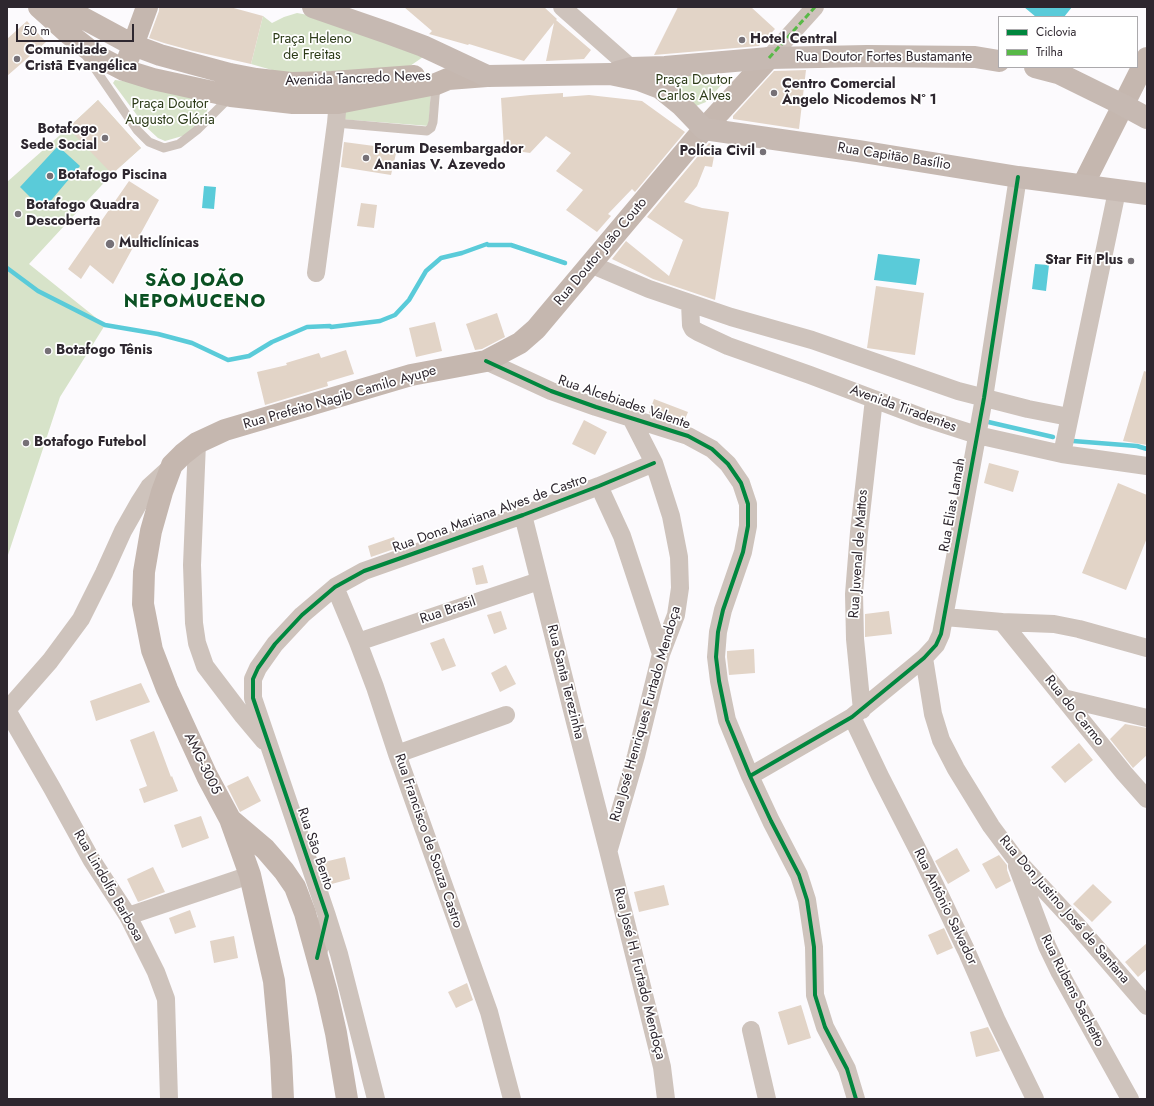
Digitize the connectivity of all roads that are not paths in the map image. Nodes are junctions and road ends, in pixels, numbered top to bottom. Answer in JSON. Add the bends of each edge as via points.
{"nodes":[{"id":1,"x":39,"y":7,"type":"edge"},
{"id":2,"x":66,"y":7,"type":"edge"},
{"id":3,"x":147,"y":7,"type":"edge"},
{"id":4,"x":313,"y":7,"type":"edge"},
{"id":5,"x":562,"y":7,"type":"edge"},
{"id":6,"x":815,"y":7,"type":"edge"},
{"id":7,"x":69,"y":34,"type":"junction"},
{"id":8,"x":133,"y":45,"type":"junction"},
{"id":9,"x":769,"y":58,"type":"junction"},
{"id":10,"x":1147,"y":58,"type":"edge"},
{"id":11,"x":998,"y":61,"type":"edge"},
{"id":12,"x":631,"y":68,"type":"junction"},
{"id":13,"x":1039,"y":68,"type":"edge"},
{"id":14,"x":124,"y":70,"type":"junction"},
{"id":15,"x":610,"y":74,"type":"junction"},
{"id":16,"x":486,"y":76,"type":"junction"},
{"id":17,"x":440,"y":80,"type":"junction"},
{"id":18,"x":231,"y":96,"type":"junction"},
{"id":19,"x":338,"y":102,"type":"junction"},
{"id":20,"x":1123,"y":105,"type":"junction"},
{"id":21,"x":1147,"y":118,"type":"edge"},
{"id":22,"x":704,"y":129,"type":"junction"},
{"id":23,"x":1018,"y":177,"type":"junction"},
{"id":24,"x":1083,"y":185,"type":"junction"},
{"id":25,"x":1117,"y":191,"type":"junction"},
{"id":26,"x":1147,"y":194,"type":"edge"},
{"id":27,"x":590,"y":264,"type":"junction"},
{"id":28,"x":316,"y":273,"type":"dead end"},
{"id":29,"x":690,"y":303,"type":"junction"},
{"id":30,"x":486,"y":360,"type":"junction"},
{"id":31,"x":984,"y":398,"type":"junction"},
{"id":32,"x":874,"y":399,"type":"junction"},
{"id":33,"x":1069,"y":417,"type":"junction"},
{"id":34,"x":631,"y":418,"type":"junction"},
{"id":35,"x":977,"y":435,"type":"junction"},
{"id":36,"x":197,"y":443,"type":"junction"},
{"id":37,"x":1062,"y":454,"type":"junction"},
{"id":38,"x":654,"y":463,"type":"junction"},
{"id":39,"x":172,"y":465,"type":"junction"},
{"id":40,"x":1147,"y":466,"type":"edge"},
{"id":41,"x":599,"y":486,"type":"junction"},
{"id":42,"x":523,"y":515,"type":"junction"},
{"id":43,"x":539,"y":581,"type":"junction"},
{"id":44,"x":335,"y":587,"type":"junction"},
{"id":45,"x":945,"y":617,"type":"junction"},
{"id":46,"x":1002,"y":622,"type":"junction"},
{"id":47,"x":358,"y":642,"type":"junction"},
{"id":48,"x":1147,"y":648,"type":"edge"},
{"id":49,"x":661,"y":654,"type":"junction"},
{"id":50,"x":924,"y":658,"type":"junction"},
{"id":51,"x":1063,"y":698,"type":"junction"},
{"id":52,"x":7,"y":710,"type":"edge"},
{"id":53,"x":506,"y":714,"type":"dead end"},
{"id":54,"x":857,"y":714,"type":"junction"},
{"id":55,"x":1147,"y":718,"type":"edge"},
{"id":56,"x":269,"y":748,"type":"junction"},
{"id":57,"x":397,"y":754,"type":"junction"},
{"id":58,"x":750,"y":776,"type":"junction"},
{"id":59,"x":1147,"y":799,"type":"edge"},
{"id":60,"x":230,"y":819,"type":"junction"},
{"id":61,"x":608,"y":850,"type":"junction"},
{"id":62,"x":1014,"y":858,"type":"junction"},
{"id":63,"x":250,"y":875,"type":"junction"},
{"id":64,"x":128,"y":916,"type":"junction"},
{"id":65,"x":327,"y":916,"type":"junction"},
{"id":66,"x":317,"y":958,"type":"junction"},
{"id":67,"x":1147,"y":1006,"type":"edge"},
{"id":68,"x":751,"y":1030,"type":"dead end"},
{"id":69,"x":169,"y":1099,"type":"edge"},
{"id":70,"x":283,"y":1099,"type":"edge"},
{"id":71,"x":347,"y":1099,"type":"edge"},
{"id":72,"x":376,"y":1099,"type":"edge"},
{"id":73,"x":512,"y":1099,"type":"edge"},
{"id":74,"x":666,"y":1099,"type":"edge"},
{"id":75,"x":767,"y":1099,"type":"edge"},
{"id":76,"x":856,"y":1099,"type":"edge"},
{"id":77,"x":1035,"y":1099,"type":"edge"},
{"id":78,"x":1130,"y":1099,"type":"edge"}],
"edges":[{"from":1,"to":7,"type":"main road","name":"Avenida Tancredo Neves"},
{"from":2,"to":8,"type":"main road","name":"Avenida Tancredo Neves"},
{"from":3,"to":8,"type":"main road"},
{"from":4,"to":16,"type":"main road","via":[[416,44]]},
{"from":5,"to":12,"type":"street"},
{"from":6,"to":9,"type":"street"},
{"from":7,"to":14,"type":"main road","name":"Avenida Tancredo Neves","via":[[97,56]]},
{"from":7,"to":18,"type":"lane","via":[[137,130],[149,142],[164,148],[179,144]]},
{"from":8,"to":14,"type":"main road"},
{"from":8,"to":19,"type":"main road","name":"Avenida Tancredo Neves","via":[[230,74],[291,83]]},
{"from":9,"to":11,"type":"main road","name":"Rua Doutor Fortes Bustamante","via":[[975,57]]},
{"from":9,"to":12,"type":"main road","name":"Rua Doutor Fortes Bustamante"},
{"from":9,"to":22,"type":"main road","name":"Rua Doutor João Couto"},
{"from":10,"to":20,"type":"main road"},
{"from":12,"to":15,"type":"main road","name":"Rua Doutor Fortes Bustamante"},
{"from":13,"to":20,"type":"main road","via":[[1058,73]]},
{"from":14,"to":18,"type":"main road","name":"Avenida Tancredo Neves"},
{"from":15,"to":16,"type":"main road","name":"Avenida Tancredo Neves"},
{"from":15,"to":22,"type":"main road","via":[[639,80],[660,88]]},
{"from":16,"to":17,"type":"main road","name":"Avenida Tancredo Neves"},
{"from":17,"to":19,"type":"main road","name":"Avenida Tancredo Neves"},
{"from":17,"to":19,"type":"lane","via":[[434,122],[427,131]]},
{"from":18,"to":19,"type":"main road","name":"Avenida Tancredo Neves","via":[[293,103]]},
{"from":19,"to":28,"type":"street"},
{"from":20,"to":21,"type":"main road"},
{"from":20,"to":24,"type":"main road"},
{"from":22,"to":23,"type":"main road","name":"Rua Capitão Basílio"},
{"from":22,"to":27,"type":"main road","name":"Rua Doutor João Couto"},
{"from":23,"to":24,"type":"main road","name":"Rua Capitão Basílio"},
{"from":23,"to":31,"type":"street","name":"Rua Elias Lamah"},
{"from":24,"to":25,"type":"main road","name":"Rua Capitão Basílio"},
{"from":25,"to":26,"type":"main road","name":"Rua Capitão Basílio"},
{"from":25,"to":33,"type":"street"},
{"from":27,"to":29,"type":"street"},
{"from":27,"to":30,"type":"main road","name":"Rua Doutor João Couto","via":[[536,329],[520,343]]},
{"from":29,"to":31,"type":"street","via":[[812,340]]},
{"from":29,"to":32,"type":"street","name":"Avenida Tiradentes","via":[[691,325],[698,332],[728,346]]},
{"from":30,"to":34,"type":"street","name":"Rua Alcebiades Valente","via":[[551,390]]},
{"from":30,"to":36,"type":"main road","name":"Rua Prefeito Nagib Camilo Ayupe","via":[[410,375],[225,430]]},
{"from":31,"to":33,"type":"street"},
{"from":31,"to":35,"type":"street","name":"Rua Elias Lamah"},
{"from":32,"to":35,"type":"street","name":"Avenida Tiradentes"},
{"from":32,"to":54,"type":"street","name":"Rua Juvenal de Mattos","via":[[854,594]]},
{"from":33,"to":37,"type":"street"},
{"from":34,"to":38,"type":"street","name":"Rua José Henriques Furtado Mendoça"},
{"from":34,"to":58,"type":"street","name":"Rua Alcebiades Valente","via":[[688,436],[712,449],[728,464],[741,483],[748,504],[748,526],[743,552],[721,618],[716,657],[727,720]]},
{"from":35,"to":37,"type":"street","name":"Avenida Tiradentes"},
{"from":35,"to":45,"type":"street","name":"Rua Elias Lamah"},
{"from":36,"to":39,"type":"main road","name":"AMG-3005"},
{"from":36,"to":56,"type":"street","via":[[192,565],[197,643],[205,666]]},
{"from":37,"to":40,"type":"street","name":"Avenida Tiradentes"},
{"from":38,"to":41,"type":"street","name":"Rua Dona Mariana Alves de Castro"},
{"from":38,"to":49,"type":"street","name":"Rua José Henriques Furtado Mendoça","via":[[671,516],[679,557],[680,588],[676,615]]},
{"from":39,"to":52,"type":"street","via":[[149,487],[140,501],[81,619],[50,661]]},
{"from":39,"to":60,"type":"main road","name":"AMG-3005","via":[[151,531],[144,572],[143,604],[152,650],[166,689]]},
{"from":41,"to":42,"type":"street","name":"Rua Dona Mariana Alves de Castro"},
{"from":41,"to":49,"type":"street","via":[[622,536]]},
{"from":42,"to":43,"type":"street","name":"Rua Santa Terezinha"},
{"from":42,"to":44,"type":"street","name":"Rua Dona Mariana Alves de Castro","via":[[364,571]]},
{"from":43,"to":47,"type":"street","name":"Rua Brasil"},
{"from":43,"to":61,"type":"street","name":"Rua Santa Terezinha"},
{"from":44,"to":47,"type":"street","name":"Rua Francisco de Souza Castro"},
{"from":44,"to":56,"type":"street","name":"Rua Dona Mariana Alves de Castro","via":[[302,614],[275,644],[253,679],[253,698]]},
{"from":45,"to":46,"type":"street"},
{"from":45,"to":50,"type":"street","name":"Rua Elias Lamah","via":[[936,645]]},
{"from":46,"to":48,"type":"street","via":[[1054,624]]},
{"from":46,"to":51,"type":"street","name":"Rua do Carmo"},
{"from":47,"to":57,"type":"street","name":"Rua Francisco de Souza Castro"},
{"from":49,"to":61,"type":"street","name":"Rua José Henriques Furtado Mendoça","via":[[636,756]]},
{"from":50,"to":54,"type":"street","name":"Rua Elias Lamah"},
{"from":50,"to":62,"type":"street","name":"Rua Don Justino José de Santana","via":[[932,714],[941,740],[991,826]]},
{"from":51,"to":55,"type":"street"},
{"from":51,"to":59,"type":"street","name":"Rua do Carmo"},
{"from":52,"to":64,"type":"street","name":"Rua Lindolfo Barbosa","via":[[91,859]]},
{"from":53,"to":57,"type":"street"},
{"from":54,"to":58,"type":"street","name":"Rua Elias Lamah"},
{"from":54,"to":77,"type":"street","name":"Rua Antônio Salvador","via":[[880,776],[923,860]]},
{"from":56,"to":65,"type":"street","name":"Rua São Bento"},
{"from":57,"to":73,"type":"street","name":"Rua Francisco de Souza Castro","via":[[488,1012]]},
{"from":58,"to":76,"type":"street","name":"Rua Alcebiades Valente","via":[[799,875],[807,900],[814,947],[816,995],[825,1027],[847,1069]]},
{"from":60,"to":63,"type":"main road","name":"AMG-3005"},
{"from":60,"to":66,"type":"main road","via":[[265,849],[295,887]]},
{"from":61,"to":74,"type":"street","name":"Rua José H. Furtado Mendoça","via":[[662,1067]]},
{"from":62,"to":67,"type":"street","name":"Rua Don Justino José de Santana"},
{"from":62,"to":78,"type":"street","name":"Rua Rubens Sachetto","via":[[1047,946]]},
{"from":63,"to":64,"type":"street"},
{"from":63,"to":70,"type":"main road","name":"AMG-3005","via":[[274,981]]},
{"from":64,"to":69,"type":"street","name":"Rua Lindolfo Barbosa","via":[[156,972],[166,999]]},
{"from":65,"to":66,"type":"street"},
{"from":65,"to":72,"type":"street","name":"Rua São Bento"},
{"from":66,"to":71,"type":"main road","via":[[336,1033]]},
{"from":68,"to":75,"type":"street"}]}
